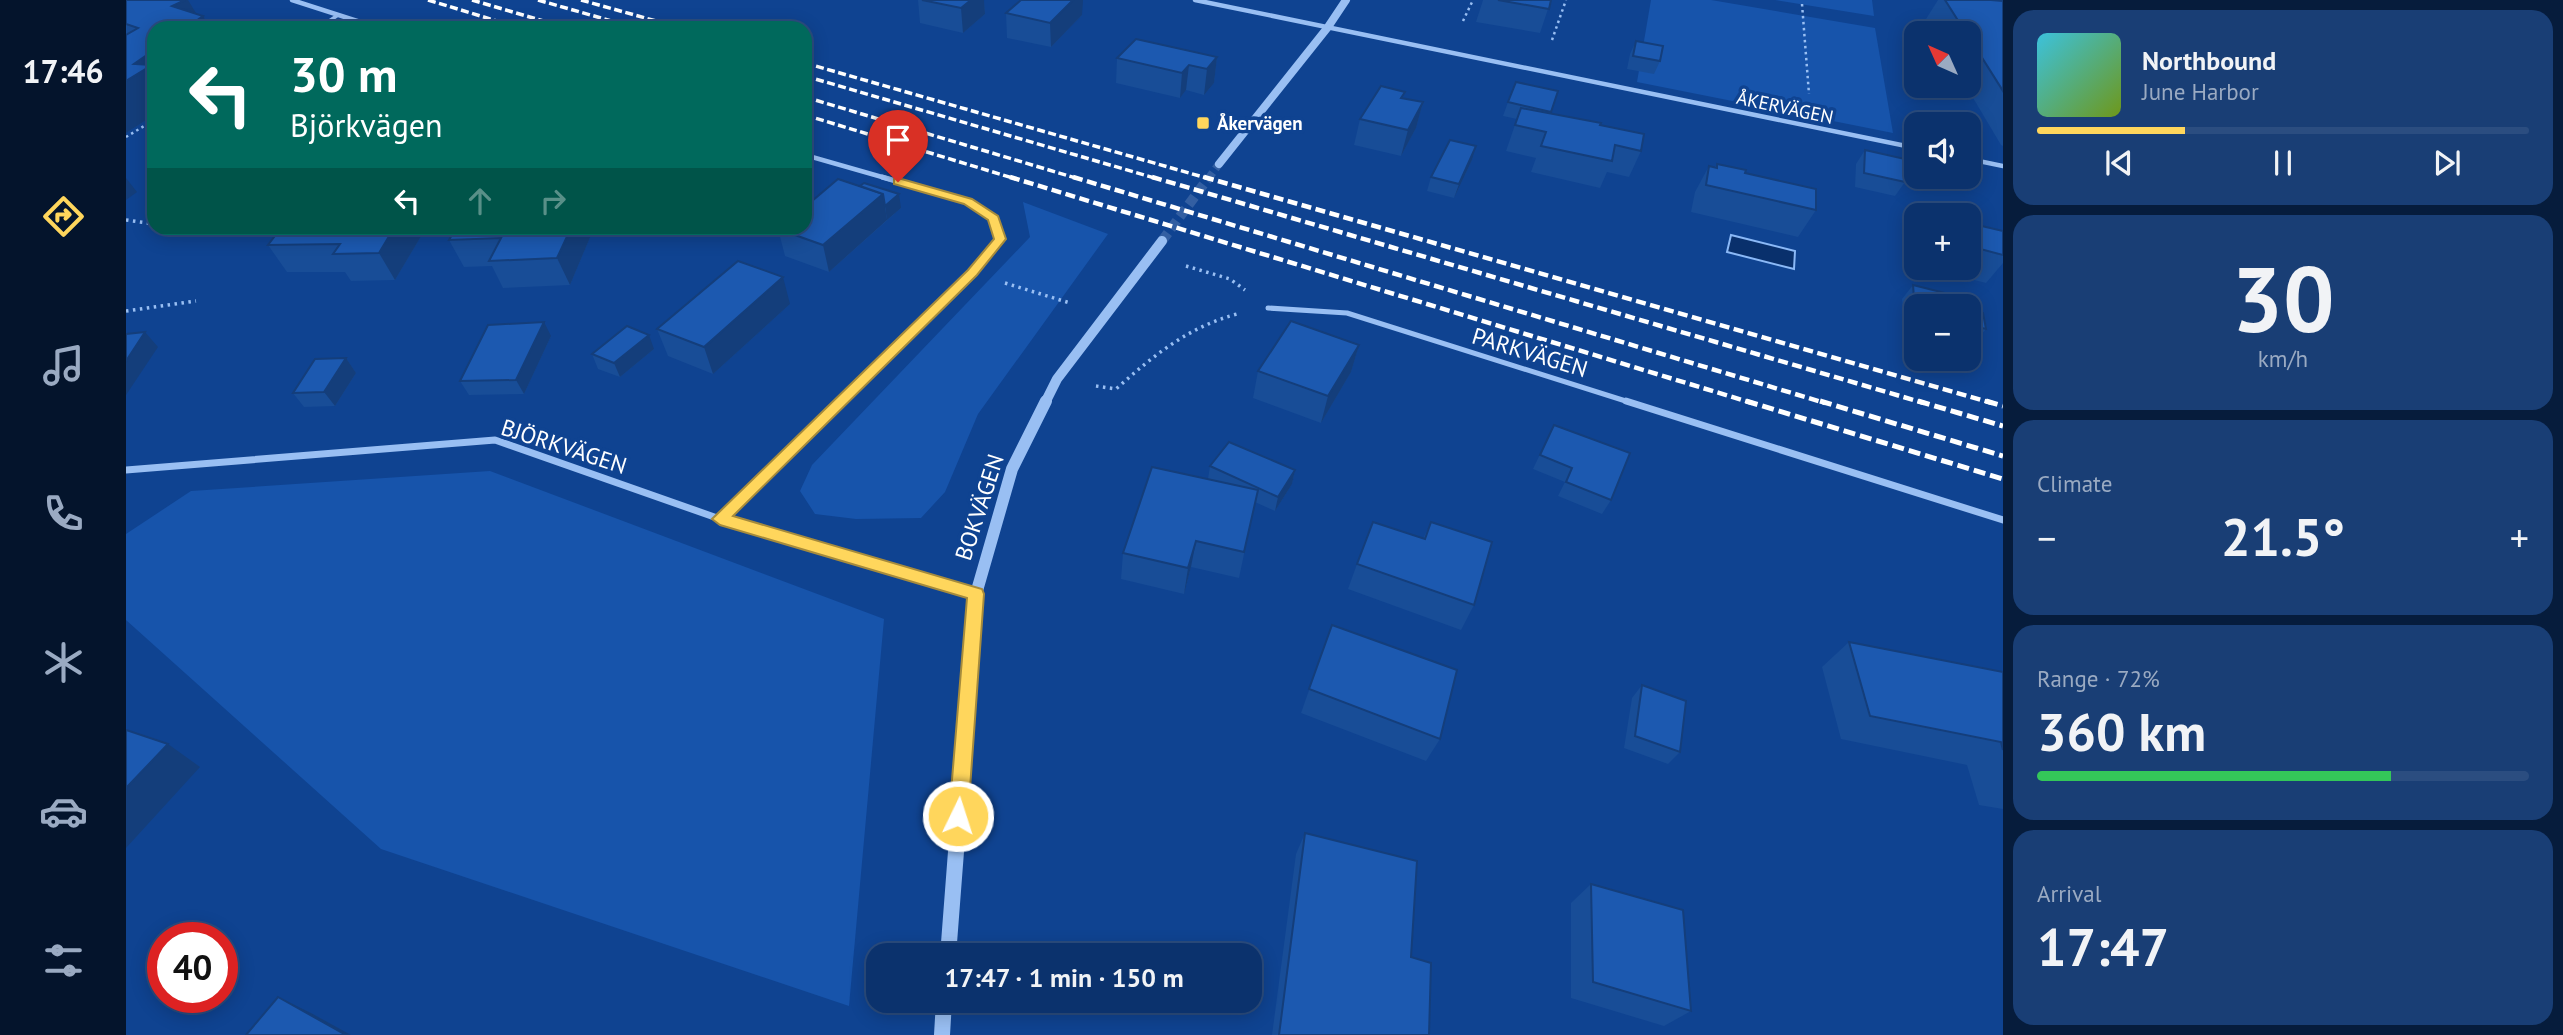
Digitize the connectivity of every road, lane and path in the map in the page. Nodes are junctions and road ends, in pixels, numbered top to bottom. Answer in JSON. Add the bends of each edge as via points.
{"nodes":[{"id":1,"x":292,"y":0,"type":"edge"},
{"id":2,"x":1195,"y":0,"type":"edge"},
{"id":3,"x":1346,"y":0,"type":"edge"},
{"id":4,"x":1566,"y":0,"type":"edge"},
{"id":5,"x":1802,"y":4,"type":"dead end"},
{"id":6,"x":338,"y":15,"type":"junction"},
{"id":7,"x":329,"y":21,"type":"edge"},
{"id":8,"x":357,"y":21,"type":"edge"},
{"id":9,"x":1328,"y":27,"type":"junction"},
{"id":10,"x":1552,"y":40,"type":"dead end"},
{"id":11,"x":147,"y":124,"type":"edge"},
{"id":12,"x":1811,"y":127,"type":"junction"},
{"id":13,"x":126,"y":137,"type":"edge"},
{"id":14,"x":1904,"y":146,"type":"edge"},
{"id":15,"x":812,"y":157,"type":"edge"},
{"id":16,"x":1981,"y":161,"type":"edge"},
{"id":17,"x":1219,"y":164,"type":"tunnel mouth"},
{"id":18,"x":2003,"y":166,"type":"edge"},
{"id":19,"x":126,"y":220,"type":"edge"},
{"id":20,"x":147,"y":223,"type":"edge"},
{"id":21,"x":1163,"y":241,"type":"tunnel mouth"},
{"id":22,"x":1151,"y":255,"type":"junction"},
{"id":23,"x":972,"y":273,"type":"junction"},
{"id":24,"x":197,"y":301,"type":"dead end"},
{"id":25,"x":1268,"y":308,"type":"junction"},
{"id":26,"x":126,"y":311,"type":"edge"},
{"id":27,"x":1105,"y":313,"type":"junction"},
{"id":28,"x":1057,"y":379,"type":"junction"},
{"id":29,"x":126,"y":470,"type":"edge"},
{"id":30,"x":720,"y":519,"type":"junction"},
{"id":31,"x":2003,"y":520,"type":"edge"},
{"id":32,"x":976,"y":594,"type":"junction"},
{"id":33,"x":949,"y":943,"type":"edge"},
{"id":34,"x":943,"y":1013,"type":"edge"},
{"id":35,"x":942,"y":1035,"type":"edge"}],
"edges":[{"from":1,"to":6,"type":"street"},
{"from":2,"to":9,"type":"street","name":"ÅKERVÄGEN"},
{"from":3,"to":9,"type":"street"},
{"from":4,"to":10,"type":"path"},
{"from":5,"to":12,"type":"path"},
{"from":6,"to":7,"type":"lane"},
{"from":6,"to":8,"type":"street"},
{"from":9,"to":12,"type":"street","name":"ÅKERVÄGEN"},
{"from":9,"to":17,"type":"street"},
{"from":11,"to":13,"type":"path"},
{"from":12,"to":14,"type":"street","name":"ÅKERVÄGEN"},
{"from":15,"to":23,"type":"street","via":[[968,202],[993,218],[1000,239]]},
{"from":16,"to":18,"type":"street"},
{"from":19,"to":20,"type":"path"},
{"from":21,"to":22,"type":"street","name":"BOKVÄGEN"},
{"from":22,"to":25,"type":"path","via":[[1230,279]]},
{"from":22,"to":27,"type":"street","name":"BOKVÄGEN"},
{"from":23,"to":27,"type":"path"},
{"from":23,"to":30,"type":"street"},
{"from":24,"to":26,"type":"path"},
{"from":25,"to":28,"type":"path","via":[[1214,318],[1167,344],[1116,390]]},
{"from":25,"to":31,"type":"street","name":"PARKVÄGEN","via":[[1347,313]]},
{"from":27,"to":28,"type":"street","name":"BOKVÄGEN"},
{"from":28,"to":32,"type":"street","name":"BOKVÄGEN","via":[[1012,469]]},
{"from":29,"to":30,"type":"street","name":"BJÖRKVÄGEN","via":[[495,440]]},
{"from":30,"to":32,"type":"street","name":"BJÖRKVÄGEN"},
{"from":32,"to":33,"type":"street","name":"BOKVÄGEN"},
{"from":34,"to":35,"type":"street"}]}
